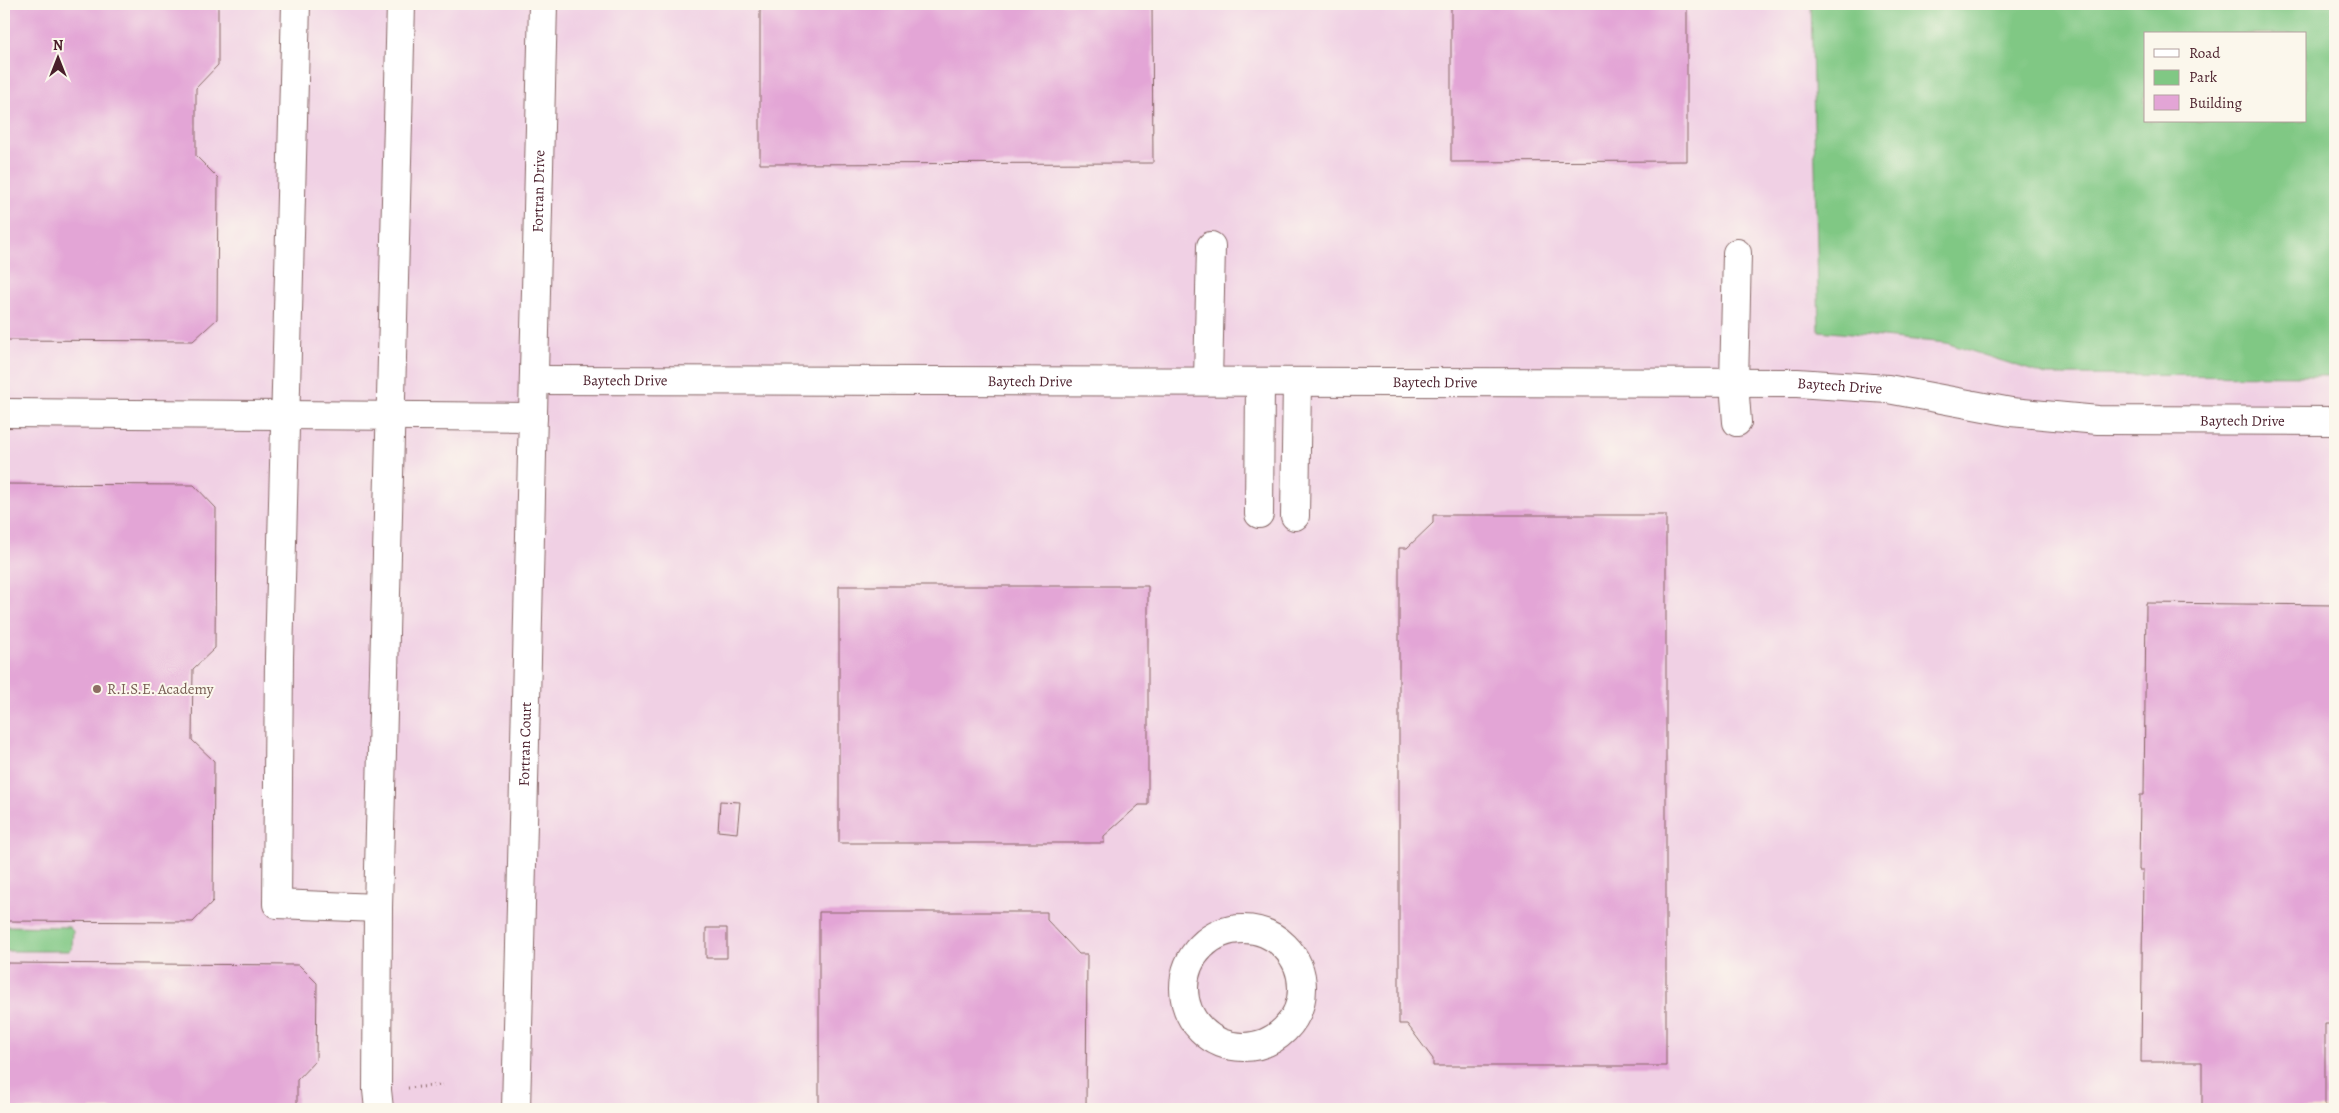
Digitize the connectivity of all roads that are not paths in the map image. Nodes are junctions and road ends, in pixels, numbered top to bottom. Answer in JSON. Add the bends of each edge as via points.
{"nodes":[{"id":1,"x":296,"y":4,"type":"edge"},
{"id":2,"x":401,"y":4,"type":"edge"},
{"id":3,"x":543,"y":4,"type":"edge"},
{"id":4,"x":1211,"y":246,"type":"dead end"},
{"id":5,"x":1737,"y":253,"type":"dead end"},
{"id":6,"x":534,"y":380,"type":"junction"},
{"id":7,"x":1208,"y":381,"type":"junction"},
{"id":8,"x":1260,"y":382,"type":"junction"},
{"id":9,"x":1297,"y":382,"type":"junction"},
{"id":10,"x":1734,"y":383,"type":"junction"},
{"id":11,"x":4,"y":413,"type":"edge"},
{"id":12,"x":285,"y":415,"type":"junction"},
{"id":13,"x":391,"y":416,"type":"junction"},
{"id":14,"x":533,"y":417,"type":"junction"},
{"id":15,"x":2335,"y":421,"type":"edge"},
{"id":16,"x":1737,"y":422,"type":"dead end"},
{"id":17,"x":1259,"y":514,"type":"dead end"},
{"id":18,"x":1295,"y":516,"type":"dead end"},
{"id":19,"x":378,"y":908,"type":"junction"},
{"id":20,"x":1295,"y":1017,"type":"joint"},
{"id":21,"x":379,"y":1109,"type":"edge"},
{"id":22,"x":516,"y":1109,"type":"edge"}],
"edges":[{"from":1,"to":12,"type":"street"},
{"from":2,"to":13,"type":"street"},
{"from":3,"to":6,"type":"street","name":"Fortran Drive"},
{"from":4,"to":7,"type":"street"},
{"from":5,"to":10,"type":"street"},
{"from":6,"to":7,"type":"street","name":"Baytech Drive"},
{"from":6,"to":14,"type":"street","name":"Fortran Court"},
{"from":7,"to":8,"type":"street","name":"Baytech Drive"},
{"from":8,"to":9,"type":"street","name":"Baytech Drive"},
{"from":8,"to":17,"type":"street"},
{"from":9,"to":10,"type":"street","name":"Baytech Drive"},
{"from":9,"to":18,"type":"street"},
{"from":10,"to":15,"type":"street","name":"Baytech Drive","via":[[1888,389],[2011,412],[2098,420]]},
{"from":10,"to":16,"type":"street"},
{"from":11,"to":12,"type":"street"},
{"from":12,"to":13,"type":"street"},
{"from":12,"to":19,"type":"street","via":[[277,904]]},
{"from":13,"to":14,"type":"street"},
{"from":13,"to":19,"type":"street"},
{"from":14,"to":22,"type":"street","name":"Fortran Court"},
{"from":19,"to":21,"type":"street","via":[[376,1090]]},
{"from":20,"to":20,"type":"street","via":[[1302,995],[1301,971],[1290,951],[1272,936],[1250,929],[1227,931],[1206,941],[1191,959],[1184,980],[1185,1004],[1196,1024],[1214,1040],[1236,1047],[1259,1045],[1280,1035]]}]}
